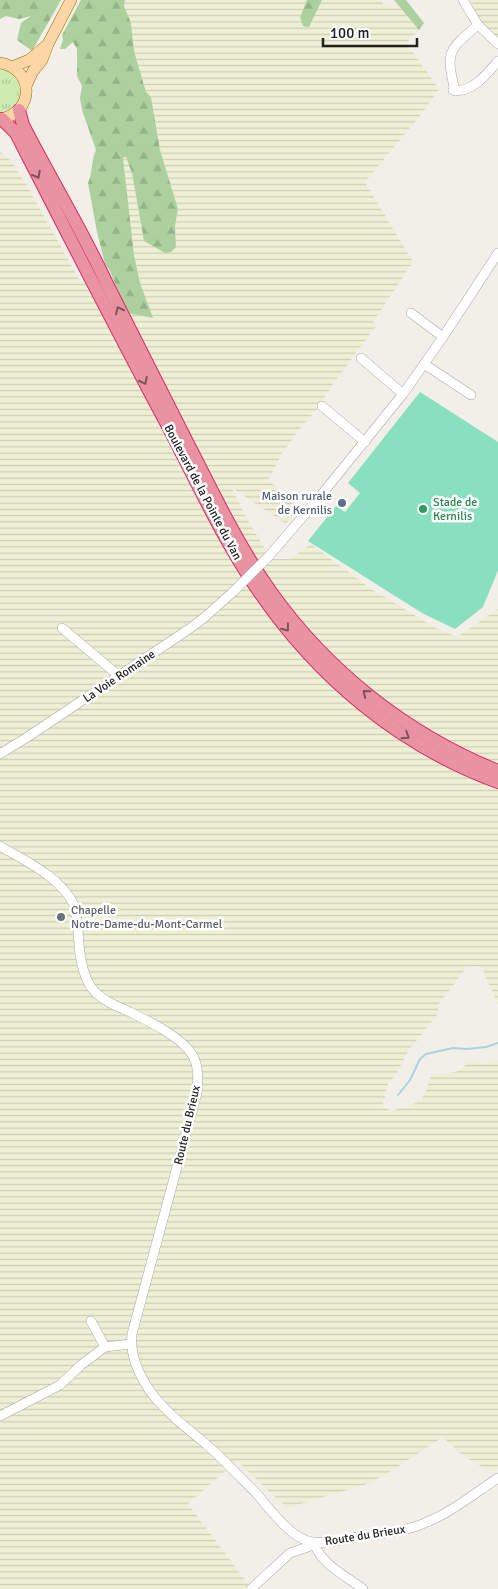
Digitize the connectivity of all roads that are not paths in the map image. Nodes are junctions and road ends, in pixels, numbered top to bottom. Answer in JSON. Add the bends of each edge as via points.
{"nodes":[{"id":1,"x":71,"y":0,"type":"edge"},
{"id":2,"x":462,"y":0,"type":"edge"},
{"id":3,"x":478,"y":25,"type":"junction"},
{"id":4,"x":48,"y":44,"type":"junction"},
{"id":5,"x":498,"y":44,"type":"edge"},
{"id":6,"x":498,"y":61,"type":"edge"},
{"id":7,"x":0,"y":63,"type":"edge"},
{"id":8,"x":12,"y":67,"type":"junction"},
{"id":9,"x":26,"y":86,"type":"junction"},
{"id":10,"x":19,"y":110,"type":"junction"},
{"id":11,"x":1,"y":119,"type":"edge"},
{"id":12,"x":498,"y":253,"type":"edge"},
{"id":13,"x":411,"y":313,"type":"dead end"},
{"id":14,"x":443,"y":337,"type":"junction"},
{"id":15,"x":361,"y":358,"type":"dead end"},
{"id":16,"x":424,"y":364,"type":"junction"},
{"id":17,"x":403,"y":394,"type":"junction"},
{"id":18,"x":471,"y":395,"type":"dead end"},
{"id":19,"x":322,"y":406,"type":"dead end"},
{"id":20,"x":365,"y":442,"type":"junction"},
{"id":21,"x":62,"y":628,"type":"dead end"},
{"id":22,"x":119,"y":676,"type":"junction"},
{"id":23,"x":0,"y":754,"type":"edge"},
{"id":24,"x":498,"y":771,"type":"edge"},
{"id":25,"x":498,"y":782,"type":"edge"},
{"id":26,"x":0,"y":846,"type":"edge"},
{"id":27,"x":91,"y":1321,"type":"dead end"},
{"id":28,"x":132,"y":1344,"type":"junction"},
{"id":29,"x":105,"y":1347,"type":"junction"},
{"id":30,"x":0,"y":1416,"type":"edge"},
{"id":31,"x":498,"y":1478,"type":"edge"},
{"id":32,"x":301,"y":1538,"type":"junction"},
{"id":33,"x":314,"y":1542,"type":"junction"},
{"id":34,"x":294,"y":1552,"type":"junction"},
{"id":35,"x":251,"y":1589,"type":"edge"},
{"id":36,"x":363,"y":1589,"type":"edge"}],
"edges":[{"from":1,"to":4,"type":"main road"},
{"from":2,"to":3,"type":"street"},
{"from":3,"to":5,"type":"street"},
{"from":3,"to":6,"type":"street","via":[[454,47],[450,55],[454,91],[476,84]]},
{"from":4,"to":8,"type":"main road","via":[[29,60]]},
{"from":4,"to":9,"type":"main road"},
{"from":7,"to":8,"type":"main road"},
{"from":8,"to":9,"type":"main road"},
{"from":9,"to":10,"type":"main road","via":[[26,98]]},
{"from":10,"to":11,"type":"main road"},
{"from":24,"to":10,"type":"highway","name":"Boulevard de la Pointe du Van","one_way":true,"via":[[433,740],[368,695],[315,647],[271,592],[233,529],[144,360],[90,248],[23,125]]},
{"from":11,"to":25,"type":"highway","name":"Boulevard de la Pointe du Van","one_way":true,"via":[[16,133],[225,536],[273,612],[309,656],[368,710],[435,754]]},
{"from":12,"to":14,"type":"street"},
{"from":13,"to":14,"type":"street"},
{"from":14,"to":16,"type":"street"},
{"from":15,"to":17,"type":"street"},
{"from":16,"to":17,"type":"street"},
{"from":16,"to":18,"type":"street"},
{"from":17,"to":20,"type":"street"},
{"from":19,"to":20,"type":"street"},
{"from":20,"to":22,"type":"street","name":"La Voie Romaine","bridge":true,"via":[[325,484],[269,556],[234,591],[198,623]]},
{"from":21,"to":22,"type":"street"},
{"from":22,"to":23,"type":"street","name":"La Voie Romaine"},
{"from":26,"to":28,"type":"street","name":"Route du Brieux","via":[[45,874],[71,899],[76,911],[83,966],[94,990],[107,1001],[169,1034],[188,1050],[195,1063],[197,1094],[134,1326]]},
{"from":27,"to":29,"type":"street"},
{"from":28,"to":29,"type":"street"},
{"from":28,"to":32,"type":"street","name":"Route du Brieux","via":[[136,1366],[159,1402],[223,1459]]},
{"from":29,"to":30,"type":"street","via":[[60,1385]]},
{"from":31,"to":33,"type":"street","name":"Route du Brieux","via":[[425,1523],[396,1531]]},
{"from":32,"to":33,"type":"street","name":"Route du Brieux"},
{"from":32,"to":34,"type":"street"},
{"from":33,"to":34,"type":"street"},
{"from":33,"to":36,"type":"street","via":[[325,1560]]},
{"from":34,"to":35,"type":"street"}]}
